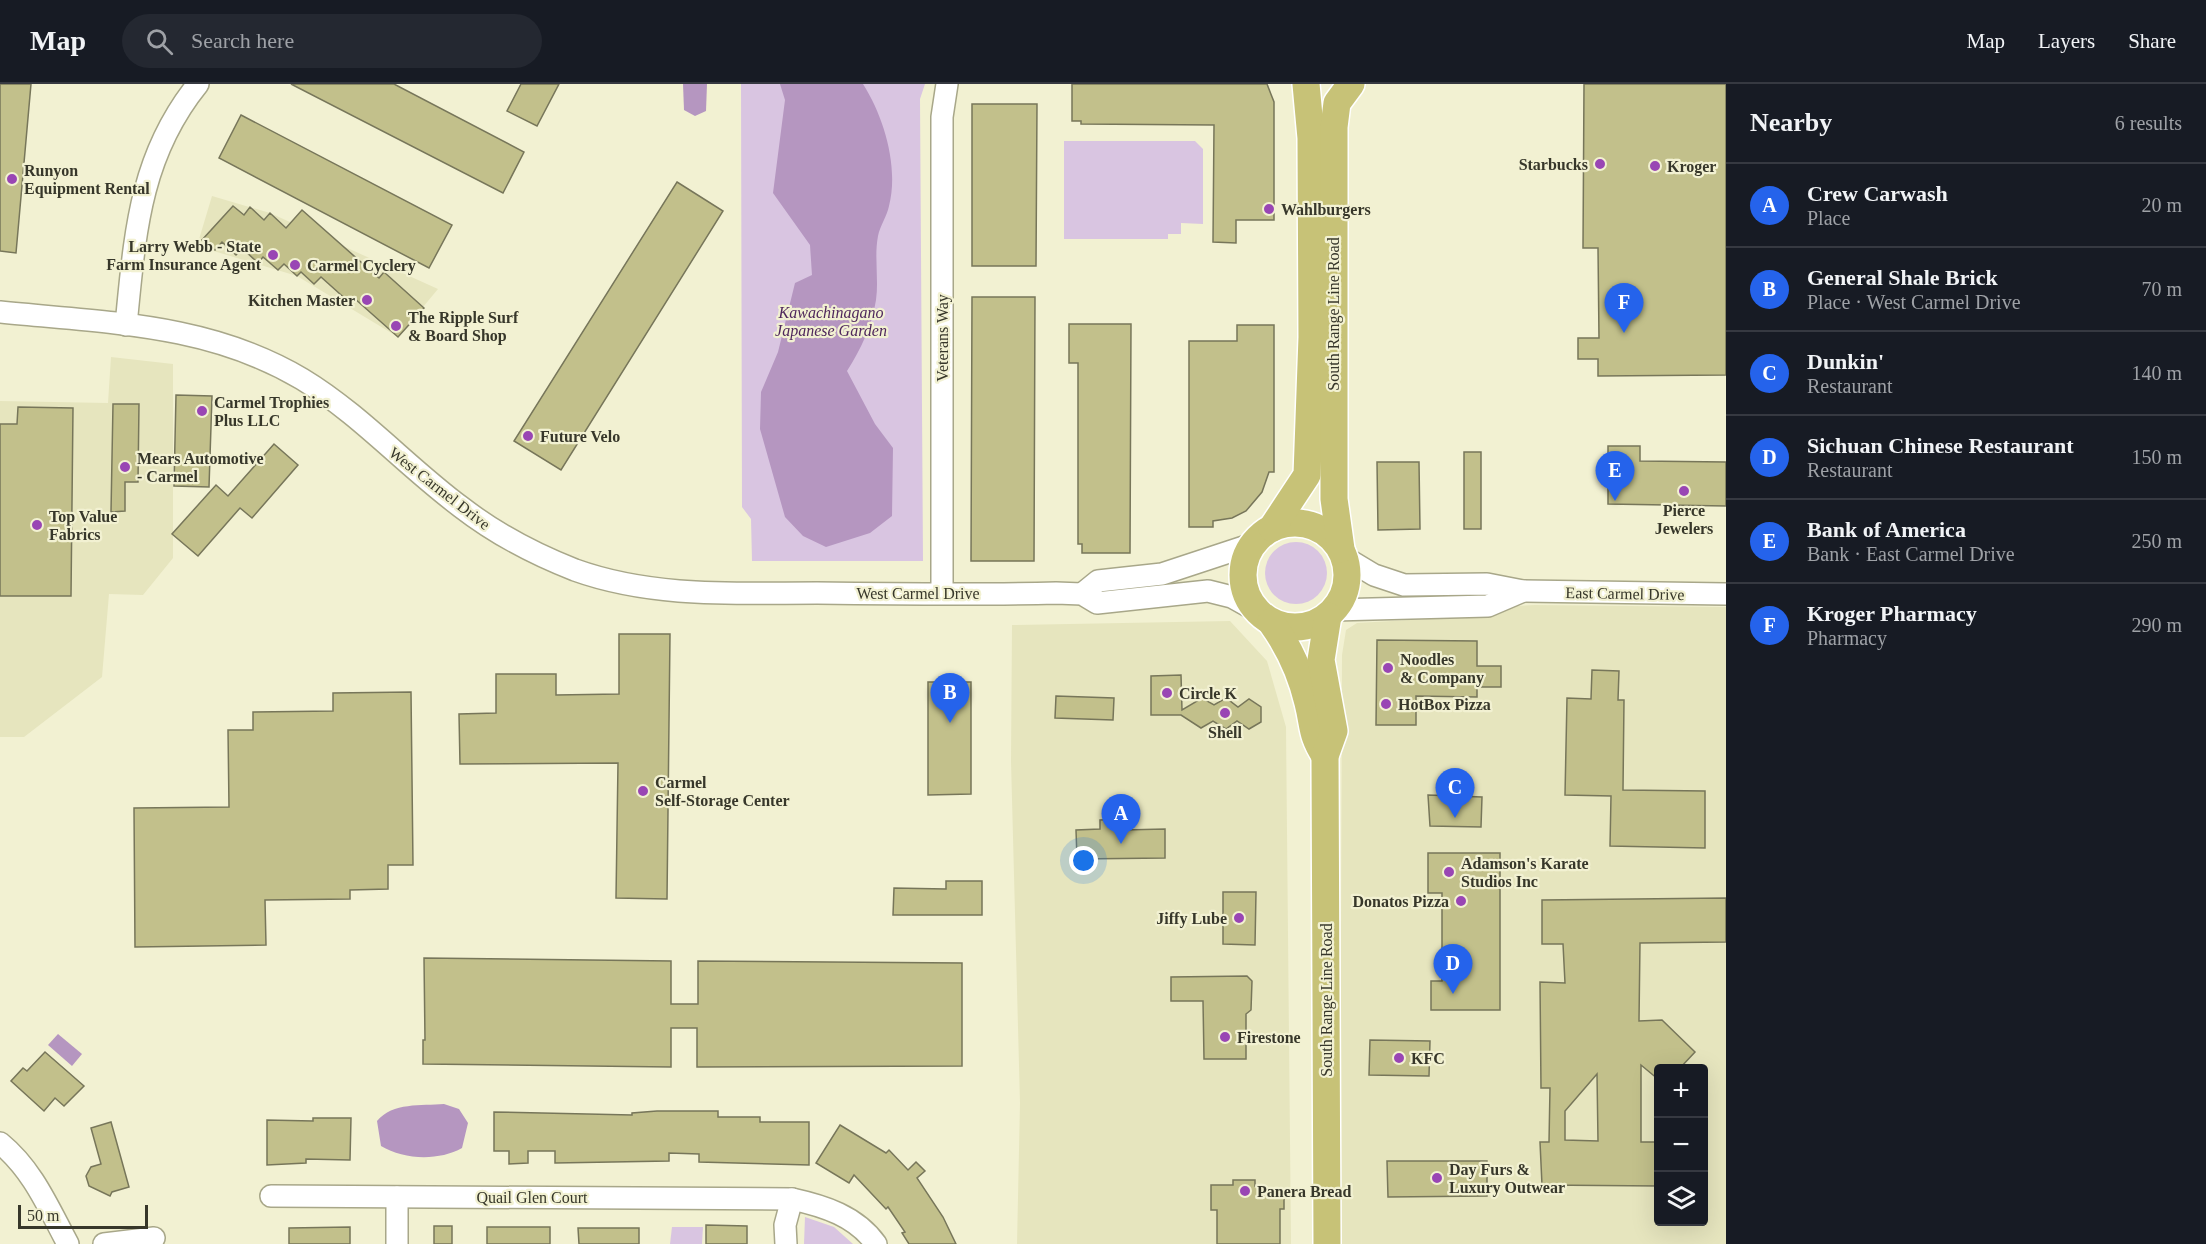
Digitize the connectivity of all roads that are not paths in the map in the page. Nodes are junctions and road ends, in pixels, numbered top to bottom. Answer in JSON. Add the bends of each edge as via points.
{"nodes":[{"id":1,"x":198,"y":84,"type":"edge"},
{"id":2,"x":947,"y":84,"type":"edge"},
{"id":3,"x":1306,"y":84,"type":"edge"},
{"id":4,"x":1351,"y":84,"type":"edge"},
{"id":5,"x":0,"y":312,"type":"edge"},
{"id":6,"x":126,"y":325,"type":"junction"},
{"id":7,"x":1263,"y":536,"type":"junction"},
{"id":8,"x":1343,"y":553,"type":"junction"},
{"id":9,"x":1523,"y":591,"type":"junction"},
{"id":10,"x":942,"y":593,"type":"junction"},
{"id":11,"x":1082,"y":594,"type":"junction"},
{"id":12,"x":1726,"y":594,"type":"edge"},
{"id":13,"x":1331,"y":613,"type":"junction"},
{"id":14,"x":1264,"y":616,"type":"junction"},
{"id":15,"x":1325,"y":756,"type":"junction"},
{"id":16,"x":0,"y":1143,"type":"edge"},
{"id":17,"x":271,"y":1196,"type":"dead end"},
{"id":18,"x":397,"y":1197,"type":"junction"},
{"id":19,"x":792,"y":1199,"type":"junction"},
{"id":20,"x":154,"y":1238,"type":"dead end"},
{"id":21,"x":68,"y":1244,"type":"edge"},
{"id":22,"x":104,"y":1244,"type":"edge"},
{"id":23,"x":397,"y":1244,"type":"edge"},
{"id":24,"x":786,"y":1244,"type":"edge"},
{"id":25,"x":876,"y":1244,"type":"edge"},
{"id":26,"x":1326,"y":1244,"type":"edge"}],
"edges":[{"from":1,"to":6,"type":"street","via":[[164,136],[142,196]]},
{"from":2,"to":10,"type":"street","name":"Veterans Way","via":[[942,117]]},
{"from":3,"to":7,"type":"main road","name":"South Range Line Road","via":[[1311,138],[1312,337],[1307,466],[1306,475]]},
{"from":4,"to":8,"type":"main road","name":"South Range Line Road","via":[[1337,104],[1334,127],[1334,499]]},
{"from":5,"to":6,"type":"street","name":"West Carmel Drive"},
{"from":6,"to":10,"type":"street","name":"West Carmel Drive","via":[[203,337],[249,351],[275,364],[333,401],[476,518],[509,540],[577,570],[674,592]]},
{"from":7,"to":8,"type":"main road","via":[[1287,523],[1310,526],[1331,537]]},
{"from":7,"to":11,"type":"street","name":"West Carmel Drive","via":[[1162,574],[1098,581]]},
{"from":7,"to":14,"type":"main road","via":[[1245,560],[1243,578],[1247,596]]},
{"from":8,"to":9,"type":"street","name":"East Carmel Drive","via":[[1374,574],[1404,585],[1487,584]]},
{"from":8,"to":13,"type":"main road","via":[[1347,585]]},
{"from":9,"to":12,"type":"street","name":"East Carmel Drive"},
{"from":9,"to":13,"type":"street","name":"East Carmel Drive","via":[[1488,606]]},
{"from":10,"to":11,"type":"street","name":"West Carmel Drive"},
{"from":11,"to":14,"type":"street","name":"West Carmel Drive","via":[[1097,603],[1208,591],[1232,597]]},
{"from":13,"to":14,"type":"main road","via":[[1315,624],[1300,627],[1285,627]]},
{"from":13,"to":15,"type":"main road","name":"South Range Line Road","via":[[1321,660],[1334,731]]},
{"from":14,"to":15,"type":"main road","name":"South Range Line Road","via":[[1295,660],[1314,738]]},
{"from":15,"to":26,"type":"main road","name":"South Range Line Road"},
{"from":16,"to":21,"type":"street","via":[[32,1176]]},
{"from":17,"to":18,"type":"street","name":"Quail Glen Court"},
{"from":18,"to":19,"type":"street","name":"Quail Glen Court"},
{"from":18,"to":23,"type":"street"},
{"from":19,"to":24,"type":"street","via":[[785,1225]]},
{"from":19,"to":25,"type":"street","name":"Quail Glen Court","via":[[821,1205],[847,1217]]},
{"from":20,"to":22,"type":"street"}]}
